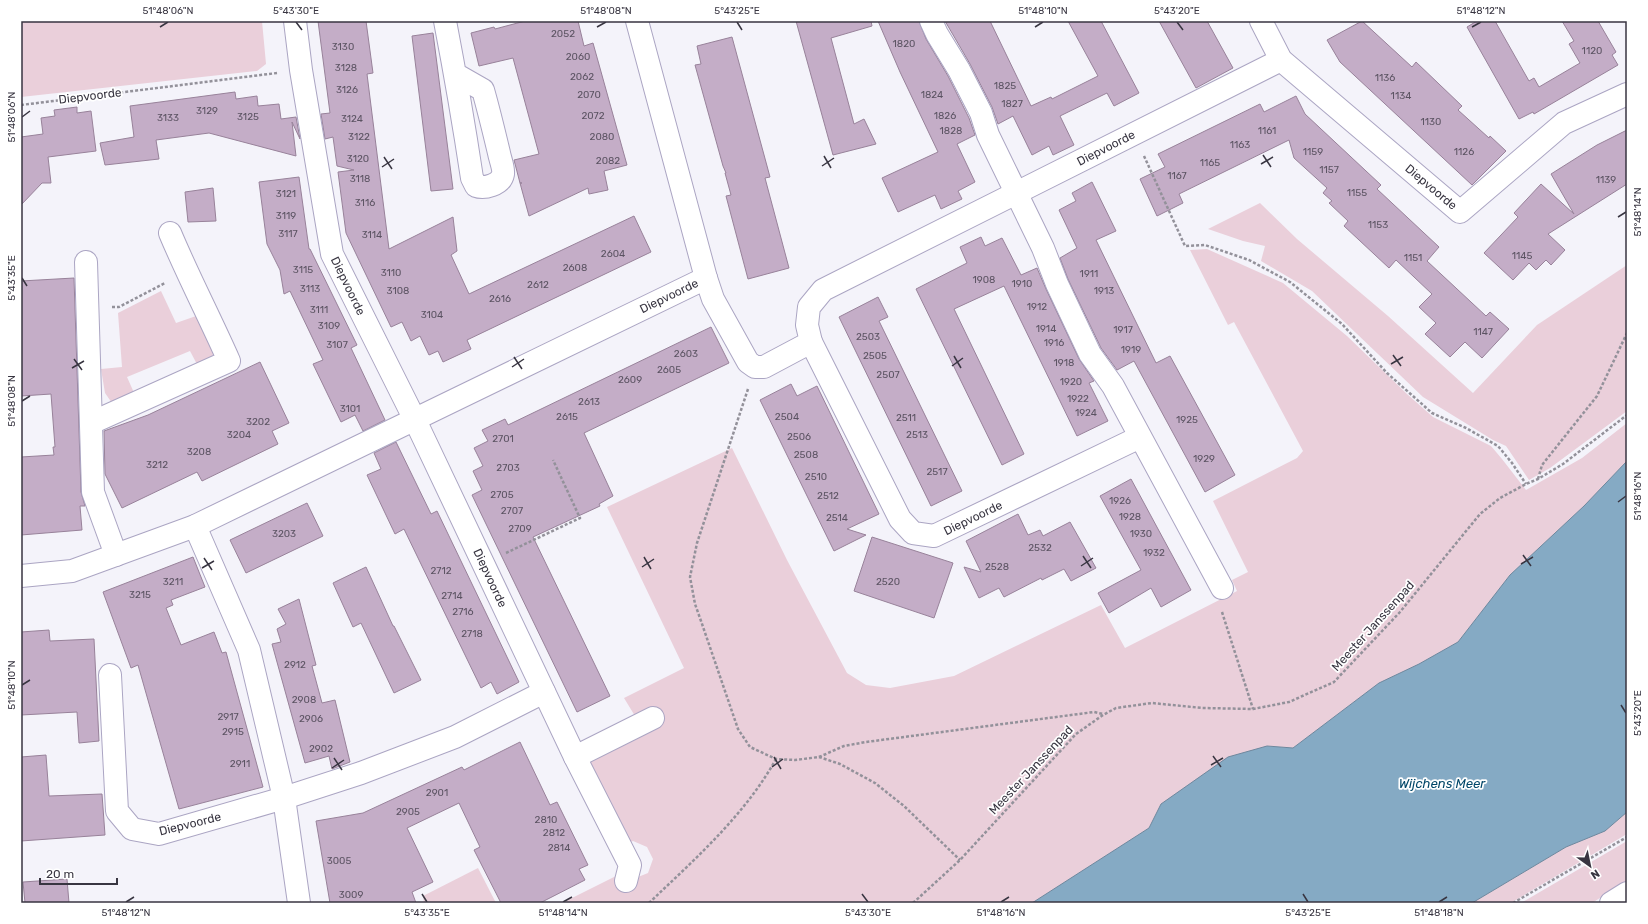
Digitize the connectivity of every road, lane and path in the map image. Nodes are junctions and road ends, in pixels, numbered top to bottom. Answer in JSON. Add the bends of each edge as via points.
{"nodes":[{"id":1,"x":295,"y":21,"type":"edge"},
{"id":2,"x":445,"y":21,"type":"edge"},
{"id":3,"x":637,"y":21,"type":"edge"},
{"id":4,"x":931,"y":21,"type":"edge"},
{"id":5,"x":1261,"y":21,"type":"edge"},
{"id":6,"x":1281,"y":60,"type":"junction"},
{"id":7,"x":302,"y":70,"type":"junction"},
{"id":8,"x":455,"y":74,"type":"dead end"},
{"id":9,"x":1627,"y":94,"type":"edge"},
{"id":10,"x":21,"y":105,"type":"edge"},
{"id":11,"x":1133,"y":133,"type":"junction"},
{"id":12,"x":1016,"y":193,"type":"junction"},
{"id":13,"x":170,"y":232,"type":"dead end"},
{"id":14,"x":86,"y":262,"type":"dead end"},
{"id":15,"x":187,"y":272,"type":"junction"},
{"id":16,"x":706,"y":278,"type":"junction"},
{"id":17,"x":88,"y":309,"type":"junction"},
{"id":18,"x":1627,"y":333,"type":"edge"},
{"id":19,"x":811,"y":342,"type":"junction"},
{"id":20,"x":755,"y":367,"type":"junction"},
{"id":21,"x":1627,"y":415,"type":"edge"},
{"id":22,"x":415,"y":420,"type":"junction"},
{"id":23,"x":91,"y":423,"type":"junction"},
{"id":24,"x":1140,"y":437,"type":"junction"},
{"id":25,"x":553,"y":460,"type":"dead end"},
{"id":26,"x":1538,"y":480,"type":"junction"},
{"id":27,"x":1526,"y":484,"type":"junction"},
{"id":28,"x":195,"y":526,"type":"junction"},
{"id":29,"x":116,"y":555,"type":"junction"},
{"id":30,"x":484,"y":564,"type":"junction"},
{"id":31,"x":21,"y":576,"type":"edge"},
{"id":32,"x":1222,"y":588,"type":"joint"},
{"id":33,"x":110,"y":675,"type":"dead end"},
{"id":34,"x":544,"y":692,"type":"junction"},
{"id":35,"x":1253,"y":709,"type":"junction"},
{"id":36,"x":1103,"y":715,"type":"junction"},
{"id":37,"x":653,"y":718,"type":"dead end"},
{"id":38,"x":575,"y":757,"type":"junction"},
{"id":39,"x":819,"y":758,"type":"junction"},
{"id":40,"x":776,"y":759,"type":"junction"},
{"id":41,"x":284,"y":798,"type":"junction"},
{"id":42,"x":1627,"y":837,"type":"edge"},
{"id":43,"x":960,"y":860,"type":"junction"},
{"id":44,"x":626,"y":881,"type":"dead end"},
{"id":45,"x":1627,"y":893,"type":"edge"},
{"id":46,"x":299,"y":903,"type":"edge"},
{"id":47,"x":649,"y":903,"type":"edge"},
{"id":48,"x":913,"y":903,"type":"edge"},
{"id":49,"x":1513,"y":903,"type":"edge"},
{"id":50,"x":1611,"y":903,"type":"edge"}],
"edges":[{"from":1,"to":7,"type":"street","name":"Diepvoorde"},
{"from":2,"to":8,"type":"street"},
{"from":3,"to":16,"type":"street","name":"Diepvoorde"},
{"from":4,"to":12,"type":"street","via":[[981,113],[988,135]]},
{"from":5,"to":6,"type":"street","name":"Diepvoorde"},
{"from":6,"to":9,"type":"street","name":"Diepvoorde","via":[[1460,212],[1564,123]]},
{"from":6,"to":11,"type":"street","name":"Diepvoorde"},
{"from":7,"to":10,"type":"path","name":"Diepvoorde"},
{"from":7,"to":22,"type":"street","name":"Diepvoorde","via":[[332,254]]},
{"from":11,"to":12,"type":"street","name":"Diepvoorde"},
{"from":11,"to":27,"type":"path","via":[[1185,246],[1206,245],[1249,260],[1290,282],[1342,324],[1387,373],[1432,413],[1498,446]]},
{"from":12,"to":19,"type":"street","name":"Diepvoorde","via":[[823,290],[809,307],[807,325]]},
{"from":12,"to":24,"type":"street","via":[[1090,354],[1113,386]]},
{"from":13,"to":15,"type":"street"},
{"from":14,"to":17,"type":"street"},
{"from":15,"to":17,"type":"path","via":[[119,307]]},
{"from":15,"to":23,"type":"street","via":[[229,361]]},
{"from":16,"to":20,"type":"street","name":"Diepvoorde","via":[[714,299],[748,362]]},
{"from":16,"to":22,"type":"street","name":"Diepvoorde"},
{"from":17,"to":23,"type":"street"},
{"from":18,"to":26,"type":"path","via":[[1597,396],[1542,465]]},
{"from":19,"to":20,"type":"street","via":[[764,367]]},
{"from":19,"to":24,"type":"street","name":"Diepvoorde","via":[[900,519],[913,533],[934,536]]},
{"from":20,"to":40,"type":"path","via":[[697,543],[690,577],[701,621],[738,729],[750,747]]},
{"from":21,"to":26,"type":"path","name":"Meester Janssenpad","via":[[1564,464]]},
{"from":22,"to":28,"type":"street","name":"Diepvoorde"},
{"from":22,"to":30,"type":"street","name":"Diepvoorde"},
{"from":23,"to":29,"type":"street","via":[[93,492]]},
{"from":24,"to":32,"type":"street"},
{"from":25,"to":30,"type":"path","via":[[580,518]]},
{"from":26,"to":27,"type":"path","name":"Meester Janssenpad"},
{"from":27,"to":35,"type":"path","name":"Meester Janssenpad","via":[[1500,498],[1480,514],[1400,612],[1334,682],[1289,702]]},
{"from":28,"to":29,"type":"street","name":"Diepvoorde"},
{"from":28,"to":41,"type":"street","via":[[249,650]]},
{"from":29,"to":31,"type":"street","name":"Diepvoorde","via":[[72,571]]},
{"from":30,"to":34,"type":"street","name":"Diepvoorde"},
{"from":32,"to":35,"type":"path","via":[[1217,601]]},
{"from":33,"to":41,"type":"street","name":"Diepvoorde","via":[[117,810],[132,829],[159,834]]},
{"from":34,"to":38,"type":"street","name":"Diepvoorde"},
{"from":34,"to":41,"type":"street","name":"Diepvoorde","via":[[455,737],[362,773]]},
{"from":35,"to":36,"type":"path","name":"Meester Janssenpad","via":[[1202,708],[1152,703],[1116,708]]},
{"from":36,"to":39,"type":"path","via":[[1094,712],[866,742],[844,746]]},
{"from":36,"to":43,"type":"path","name":"Meester Janssenpad","via":[[1076,734]]},
{"from":37,"to":38,"type":"street"},
{"from":38,"to":44,"type":"street","name":"Diepvoorde","via":[[630,865]]},
{"from":39,"to":40,"type":"path"},
{"from":39,"to":43,"type":"path","via":[[840,764],[875,783],[904,806]]},
{"from":40,"to":47,"type":"path","via":[[749,800],[715,838]]},
{"from":41,"to":46,"type":"street"},
{"from":42,"to":49,"type":"path"},
{"from":43,"to":48,"type":"path","name":"Meester Janssenpad"},
{"from":45,"to":50,"type":"street"}]}
